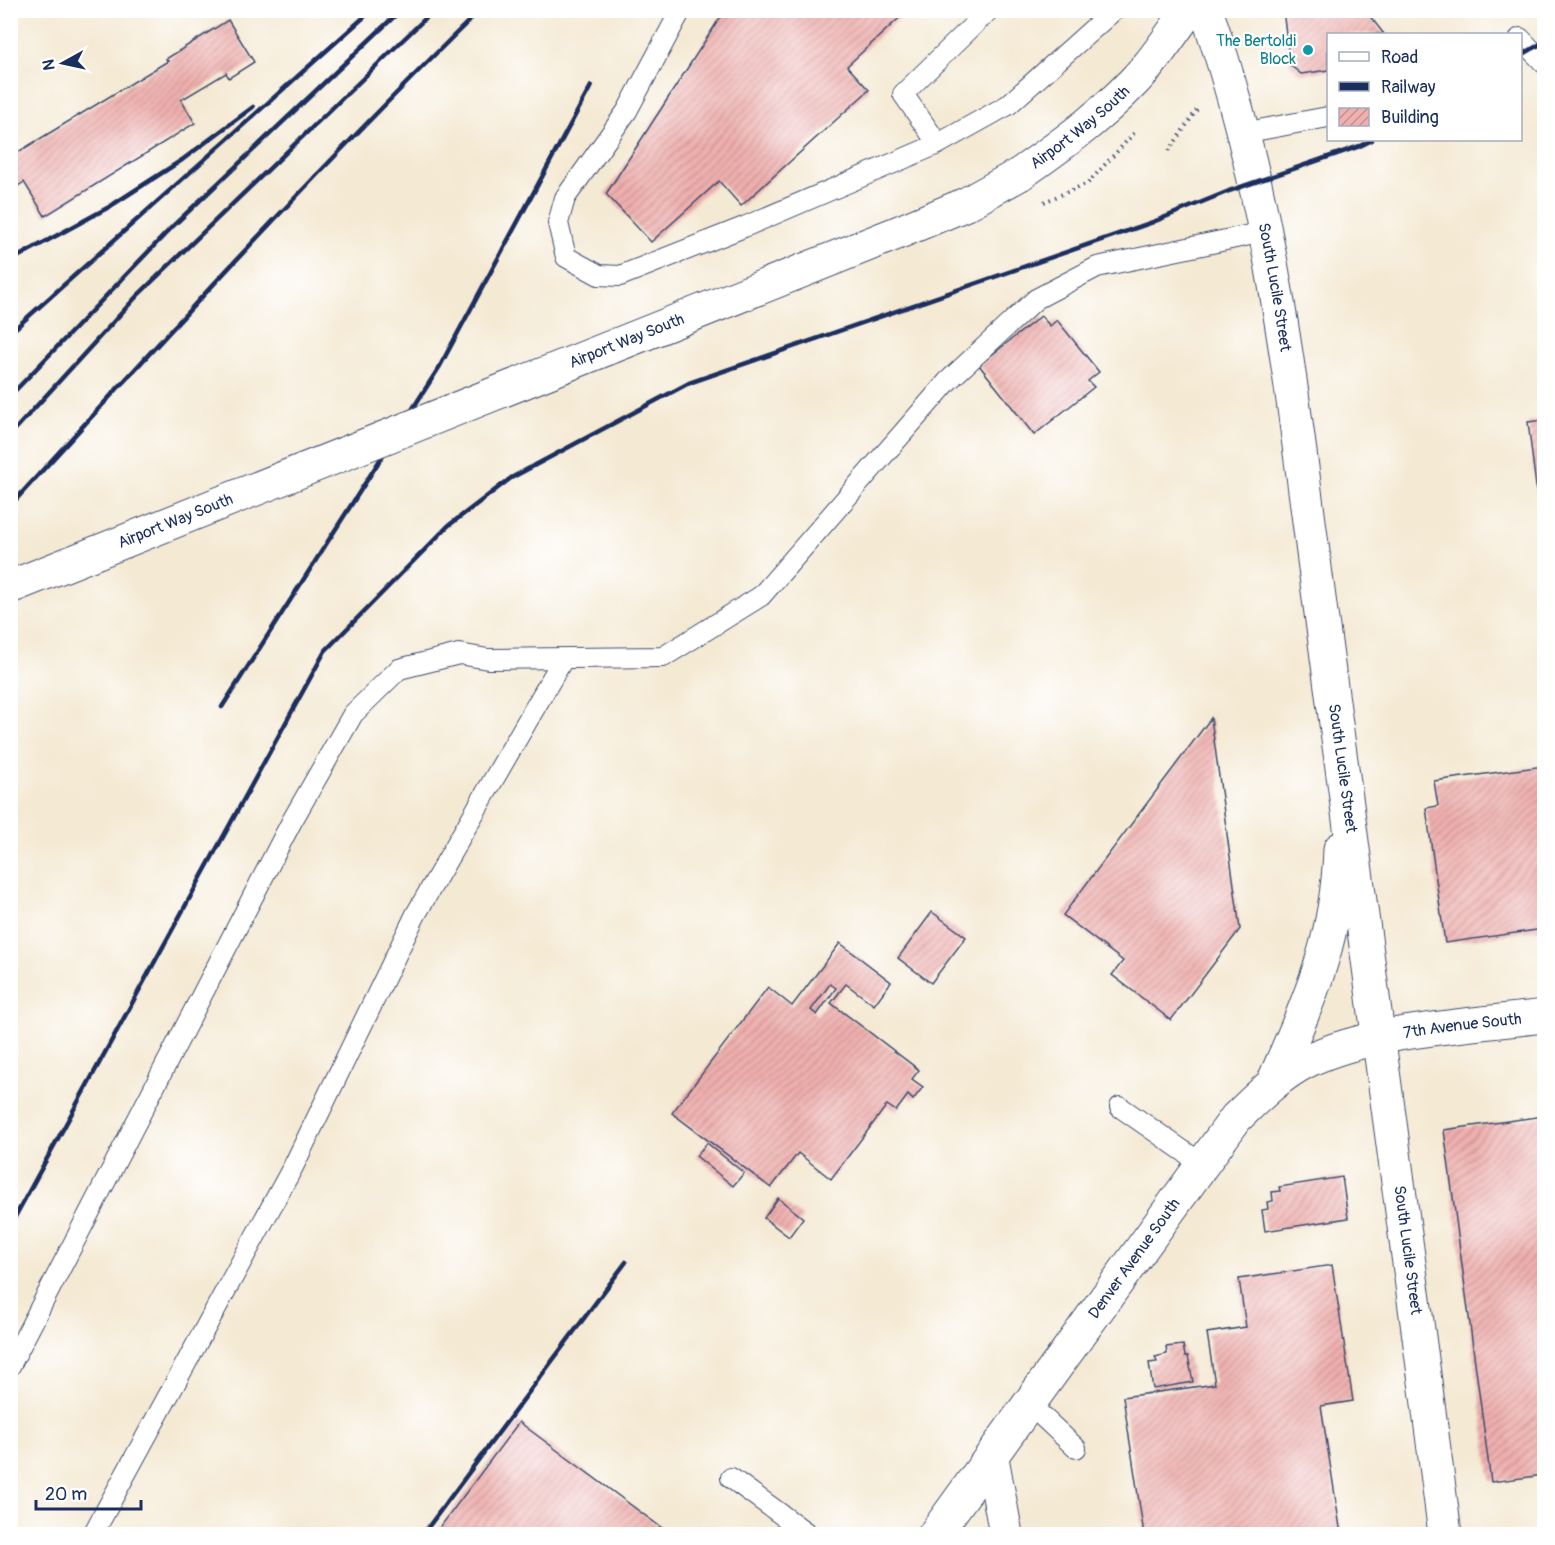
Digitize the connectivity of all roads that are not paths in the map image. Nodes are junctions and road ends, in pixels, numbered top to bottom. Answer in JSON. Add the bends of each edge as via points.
{"nodes":[{"id":1,"x":681,"y":10,"type":"edge"},
{"id":2,"x":990,"y":10,"type":"edge"},
{"id":3,"x":1114,"y":10,"type":"edge"},
{"id":4,"x":1189,"y":10,"type":"edge"},
{"id":5,"x":1206,"y":10,"type":"edge"},
{"id":6,"x":1522,"y":39,"type":"edge"},
{"id":7,"x":1545,"y":63,"type":"edge"},
{"id":8,"x":1327,"y":117,"type":"edge"},
{"id":9,"x":1244,"y":133,"type":"junction"},
{"id":10,"x":938,"y":144,"type":"junction"},
{"id":11,"x":1264,"y":232,"type":"junction"},
{"id":12,"x":10,"y":586,"type":"edge"},
{"id":13,"x":563,"y":659,"type":"junction"},
{"id":14,"x":1343,"y":772,"type":"junction"},
{"id":15,"x":1545,"y":1016,"type":"edge"},
{"id":16,"x":1380,"y":1038,"type":"junction"},
{"id":17,"x":1273,"y":1083,"type":"junction"},
{"id":18,"x":1120,"y":1107,"type":"dead end"},
{"id":19,"x":1202,"y":1164,"type":"junction"},
{"id":20,"x":10,"y":1366,"type":"edge"},
{"id":21,"x":1029,"y":1404,"type":"junction"},
{"id":22,"x":1076,"y":1448,"type":"dead end"},
{"id":23,"x":992,"y":1458,"type":"junction"},
{"id":24,"x":731,"y":1478,"type":"dead end"},
{"id":25,"x":93,"y":1534,"type":"edge"},
{"id":26,"x":808,"y":1534,"type":"edge"},
{"id":27,"x":935,"y":1534,"type":"edge"},
{"id":28,"x":1006,"y":1534,"type":"edge"},
{"id":29,"x":1445,"y":1534,"type":"edge"}],
"edges":[{"from":1,"to":10,"type":"lane","via":[[627,111],[565,198],[558,223],[566,257],[599,275],[620,276]]},
{"from":2,"to":10,"type":"lane","via":[[903,93]]},
{"from":3,"to":10,"type":"lane","via":[[1008,105]]},
{"from":4,"to":12,"type":"street","name":"Airport Way South","bridge":true,"via":[[1147,66],[1111,104],[1020,174],[966,204]]},
{"from":5,"to":9,"type":"street","name":"South Lucile Street"},
{"from":6,"to":7,"type":"lane"},
{"from":8,"to":9,"type":"lane"},
{"from":9,"to":11,"type":"street","name":"South Lucile Street"},
{"from":11,"to":13,"type":"lane","via":[[1097,267],[1036,299],[948,381],[761,596],[663,657]]},
{"from":11,"to":14,"type":"street","name":"South Lucile Street","via":[[1281,317]]},
{"from":13,"to":20,"type":"lane","via":[[488,659],[459,654],[399,669],[353,714],[292,821]]},
{"from":13,"to":25,"type":"lane","via":[[416,914],[294,1165]]},
{"from":14,"to":16,"type":"street","name":"South Lucile Street"},
{"from":14,"to":17,"type":"street","via":[[1335,910],[1327,950]]},
{"from":15,"to":16,"type":"street","name":"7th Avenue South"},
{"from":16,"to":17,"type":"street","name":"Denver Avenue South","via":[[1335,1048]]},
{"from":16,"to":29,"type":"street","name":"South Lucile Street"},
{"from":17,"to":19,"type":"street","name":"Denver Avenue South","via":[[1236,1118]]},
{"from":18,"to":19,"type":"lane"},
{"from":19,"to":21,"type":"street","name":"Denver Avenue South"},
{"from":21,"to":22,"type":"lane"},
{"from":21,"to":23,"type":"street","name":"Denver Avenue South"},
{"from":23,"to":27,"type":"street","name":"Denver Avenue South"},
{"from":23,"to":28,"type":"street"},
{"from":24,"to":26,"type":"lane"}]}
